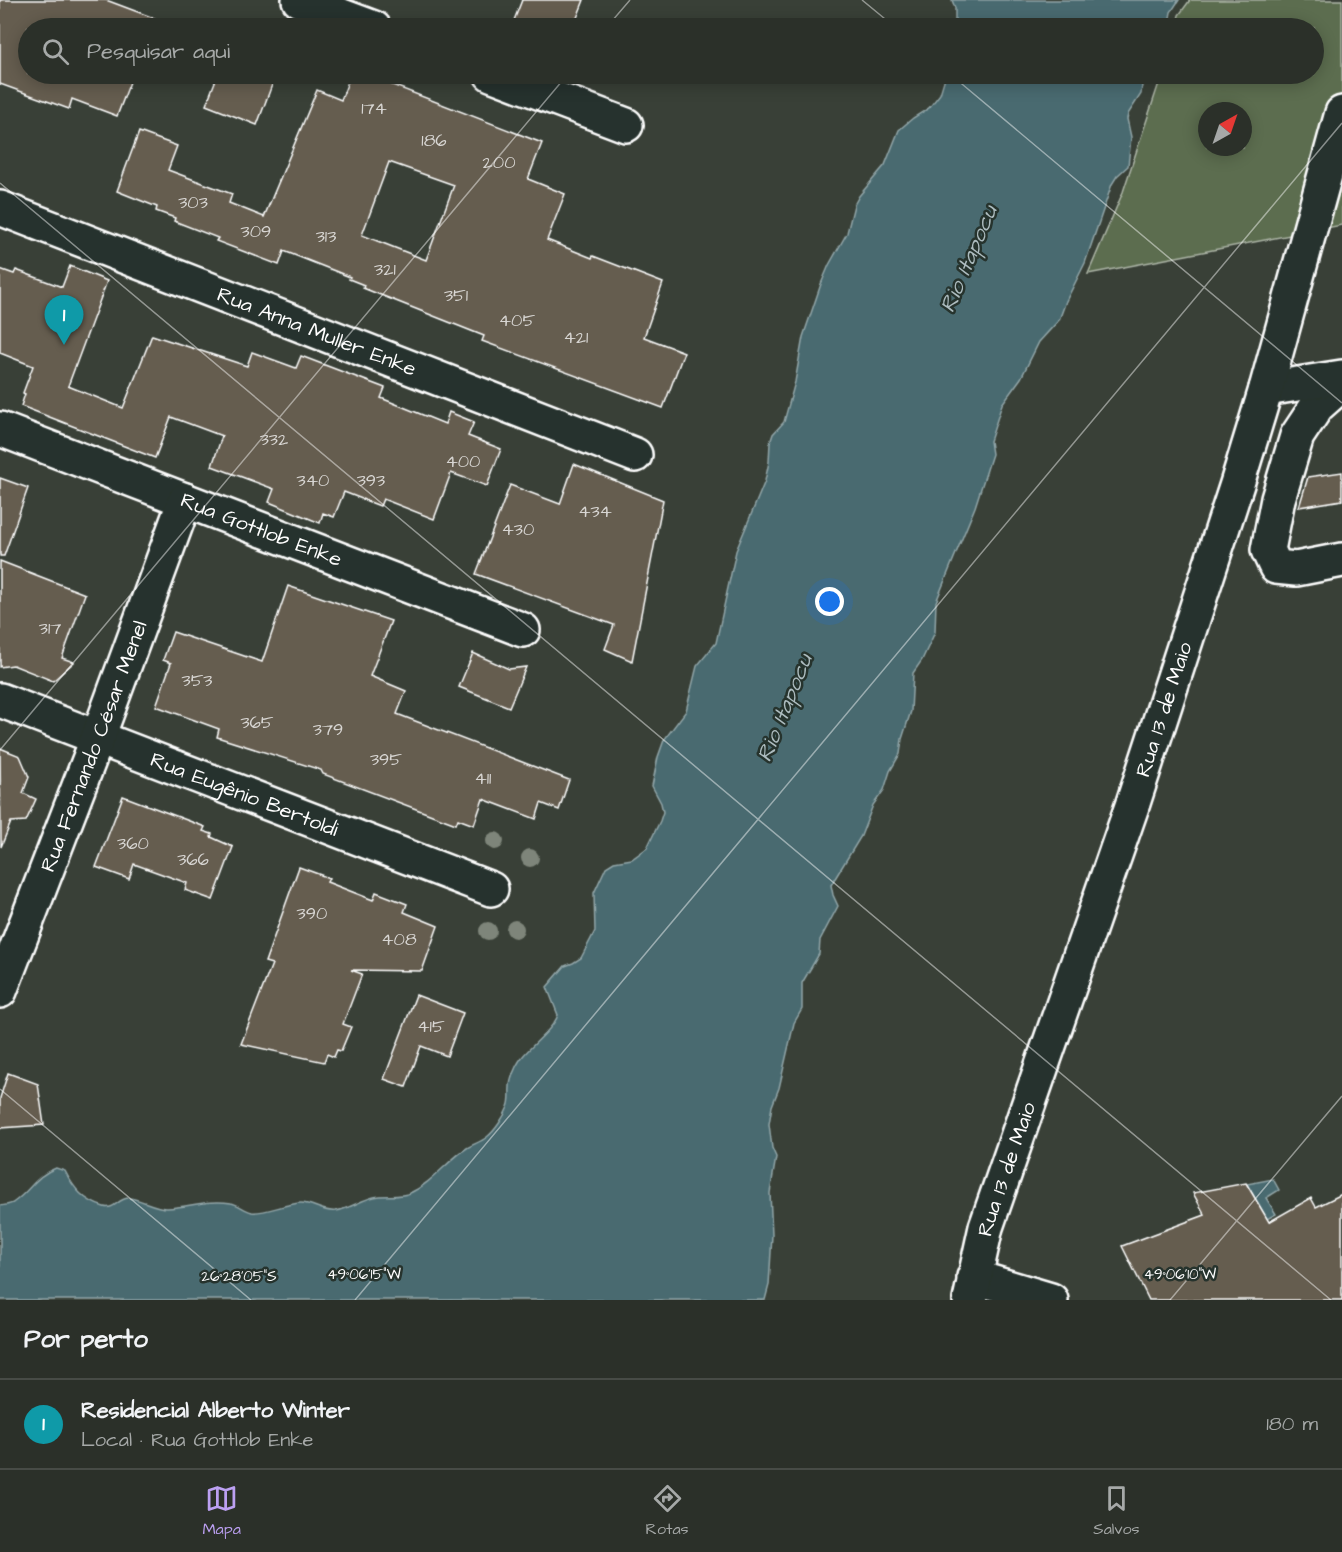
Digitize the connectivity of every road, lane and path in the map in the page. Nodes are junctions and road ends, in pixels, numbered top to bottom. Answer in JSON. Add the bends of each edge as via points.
{"nodes":[{"id":1,"x":299,"y":0,"type":"edge"},
{"id":2,"x":347,"y":18,"type":"edge"},
{"id":3,"x":517,"y":84,"type":"edge"},
{"id":4,"x":1342,"y":113,"type":"edge"},
{"id":5,"x":626,"y":125,"type":"dead end"},
{"id":6,"x":0,"y":208,"type":"edge"},
{"id":7,"x":1342,"y":377,"type":"edge"},
{"id":8,"x":1342,"y":384,"type":"edge"},
{"id":9,"x":1266,"y":389,"type":"junction"},
{"id":10,"x":0,"y":429,"type":"edge"},
{"id":11,"x":635,"y":455,"type":"dead end"},
{"id":12,"x":185,"y":500,"type":"junction"},
{"id":13,"x":1342,"y":560,"type":"edge"},
{"id":14,"x":523,"y":630,"type":"dead end"},
{"id":15,"x":0,"y":700,"type":"edge"},
{"id":16,"x":98,"y":737,"type":"junction"},
{"id":17,"x":491,"y":889,"type":"dead end"},
{"id":18,"x":0,"y":991,"type":"edge"},
{"id":19,"x":972,"y":1289,"type":"edge"},
{"id":20,"x":1051,"y":1300,"type":"edge"}],
"edges":[{"from":1,"to":2,"type":"street"},
{"from":3,"to":5,"type":"street"},
{"from":4,"to":9,"type":"street","name":"Rua 13 de Maio"},
{"from":6,"to":11,"type":"street","name":"Rua Anna Muller Enke"},
{"from":7,"to":9,"type":"street"},
{"from":8,"to":13,"type":"street","via":[[1317,406],[1297,436],[1268,550],[1276,567],[1296,569]]},
{"from":9,"to":19,"type":"street","name":"Rua 13 de Maio","via":[[1132,806],[986,1227]]},
{"from":10,"to":12,"type":"street","name":"Rua Gottlob Enke"},
{"from":12,"to":14,"type":"street","name":"Rua Gottlob Enke"},
{"from":12,"to":16,"type":"street","name":"Rua Fernando César Menel"},
{"from":15,"to":16,"type":"street","name":"Rua Eugênio Bertoldi"},
{"from":16,"to":17,"type":"street","name":"Rua Eugênio Bertoldi"},
{"from":16,"to":18,"type":"street","name":"Rua Fernando César Menel"},
{"from":19,"to":20,"type":"street"}]}
